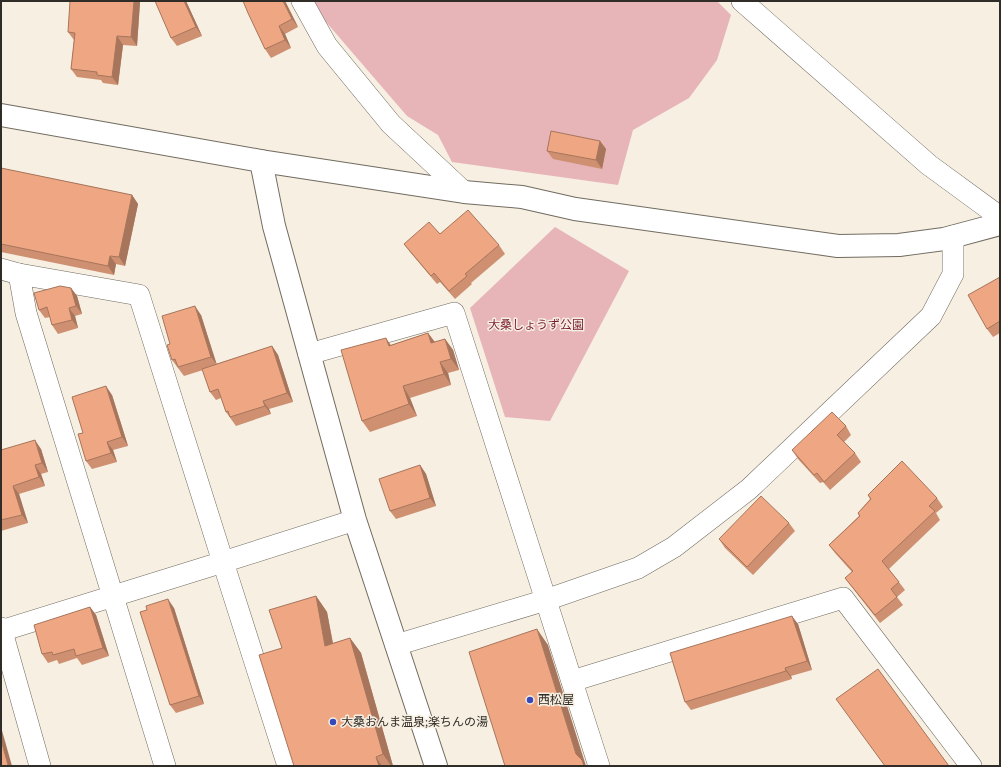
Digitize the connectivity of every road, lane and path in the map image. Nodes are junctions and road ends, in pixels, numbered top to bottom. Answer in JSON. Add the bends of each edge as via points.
{"nodes":[{"id":1,"x":302,"y":1,"type":"edge"},
{"id":2,"x":742,"y":1,"type":"edge"},
{"id":3,"x":1,"y":115,"type":"edge"},
{"id":4,"x":261,"y":161,"type":"junction"},
{"id":5,"x":464,"y":192,"type":"junction"},
{"id":6,"x":1000,"y":217,"type":"edge"},
{"id":7,"x":1000,"y":224,"type":"edge"},
{"id":8,"x":953,"y":236,"type":"junction"},
{"id":9,"x":10,"y":271,"type":"edge"},
{"id":10,"x":310,"y":354,"type":"junction"},
{"id":11,"x":355,"y":520,"type":"junction"},
{"id":12,"x":223,"y":562,"type":"junction"},
{"id":13,"x":114,"y":596,"type":"junction"},
{"id":14,"x":546,"y":600,"type":"junction"},
{"id":15,"x":1,"y":630,"type":"edge"},
{"id":16,"x":396,"y":645,"type":"junction"},
{"id":17,"x":572,"y":681,"type":"junction"},
{"id":18,"x":40,"y":766,"type":"edge"},
{"id":19,"x":165,"y":766,"type":"edge"},
{"id":20,"x":288,"y":766,"type":"edge"},
{"id":21,"x":436,"y":766,"type":"edge"},
{"id":22,"x":599,"y":766,"type":"edge"},
{"id":23,"x":971,"y":766,"type":"edge"}],
"edges":[{"from":1,"to":5,"type":"street","via":[[327,46],[391,124]]},
{"from":2,"to":6,"type":"street","via":[[929,165]]},
{"from":3,"to":4,"type":"street"},
{"from":4,"to":5,"type":"street"},
{"from":4,"to":10,"type":"street","via":[[274,226]]},
{"from":5,"to":8,"type":"street","via":[[522,197],[575,209],[838,246],[899,245]]},
{"from":7,"to":8,"type":"street"},
{"from":8,"to":14,"type":"street","via":[[953,274],[932,316],[749,489],[674,548],[638,568]]},
{"from":9,"to":12,"type":"street","via":[[139,295]]},
{"from":9,"to":13,"type":"street","via":[[26,313]]},
{"from":10,"to":11,"type":"street"},
{"from":10,"to":14,"type":"street","via":[[454,313]]},
{"from":11,"to":12,"type":"street"},
{"from":11,"to":16,"type":"street"},
{"from":12,"to":13,"type":"street"},
{"from":12,"to":20,"type":"street"},
{"from":13,"to":15,"type":"street"},
{"from":13,"to":19,"type":"street"},
{"from":14,"to":16,"type":"street"},
{"from":14,"to":17,"type":"street"},
{"from":15,"to":18,"type":"street"},
{"from":16,"to":21,"type":"street"},
{"from":17,"to":22,"type":"street"},
{"from":17,"to":23,"type":"street","via":[[843,598]]}]}
